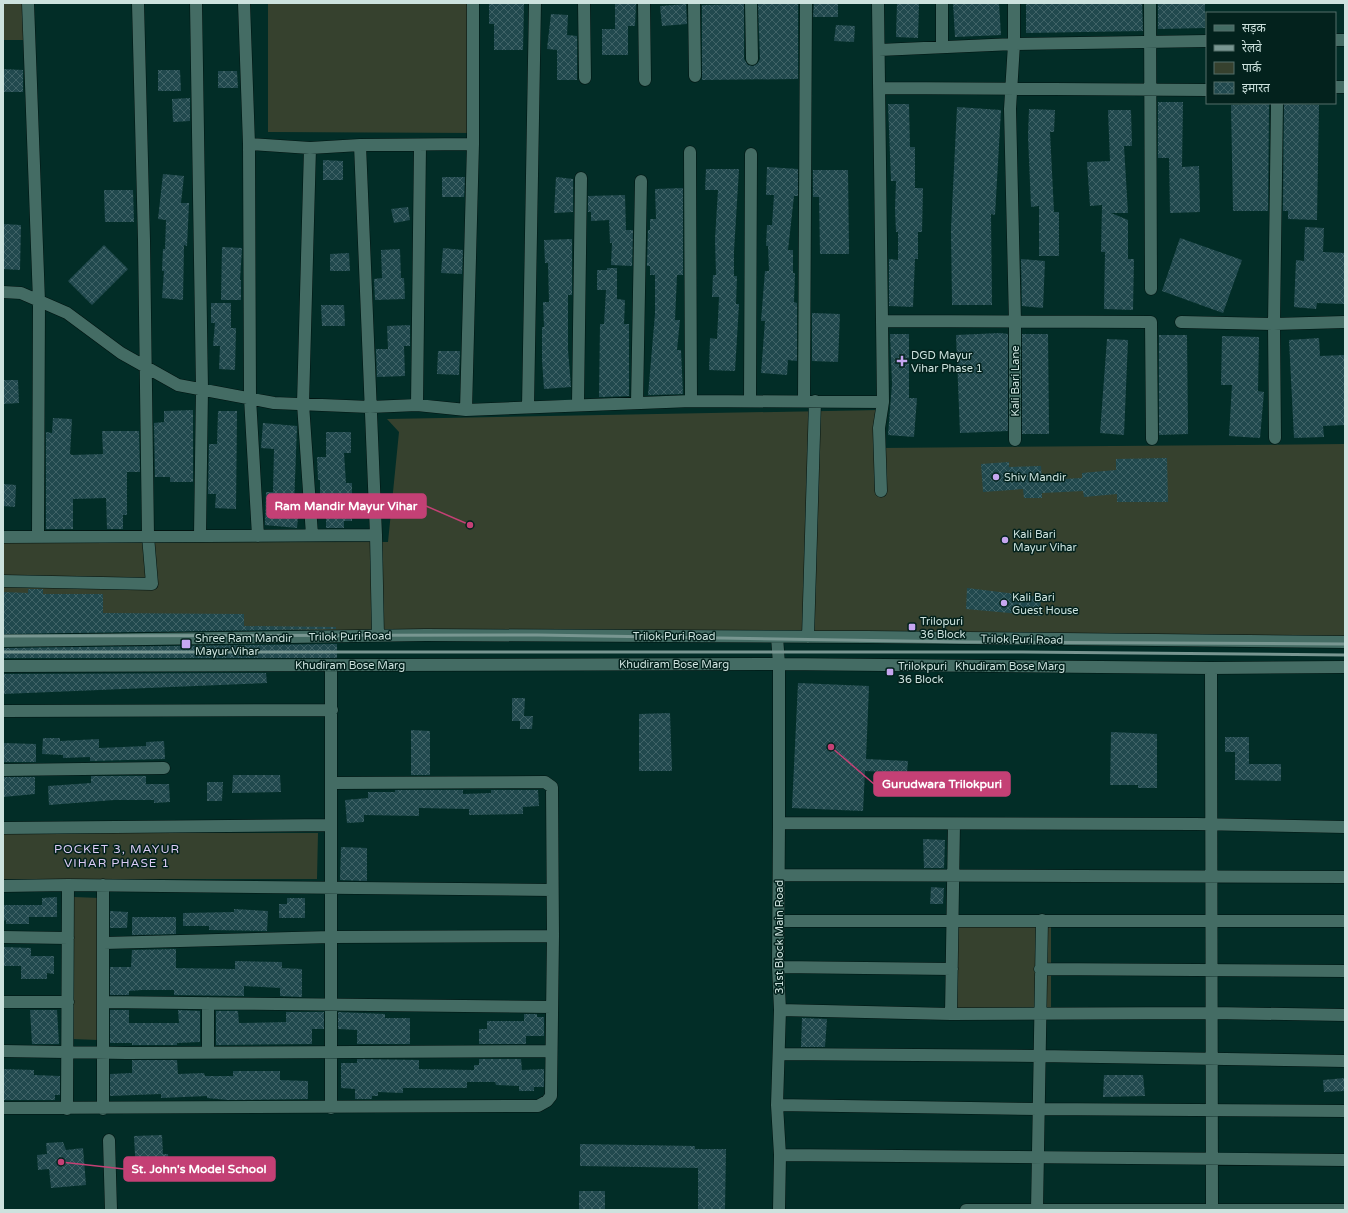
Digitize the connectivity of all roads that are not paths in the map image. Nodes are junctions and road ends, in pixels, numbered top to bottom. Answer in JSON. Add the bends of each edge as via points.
{"nodes":[{"id":1,"x":28,"y":3,"type":"edge"},
{"id":2,"x":138,"y":3,"type":"edge"},
{"id":3,"x":196,"y":3,"type":"edge"},
{"id":4,"x":244,"y":3,"type":"edge"},
{"id":5,"x":473,"y":3,"type":"edge"},
{"id":6,"x":535,"y":3,"type":"edge"},
{"id":7,"x":584,"y":3,"type":"edge"},
{"id":8,"x":644,"y":3,"type":"edge"},
{"id":9,"x":694,"y":3,"type":"edge"},
{"id":10,"x":751,"y":3,"type":"edge"},
{"id":11,"x":806,"y":3,"type":"edge"},
{"id":12,"x":878,"y":3,"type":"edge"},
{"id":13,"x":942,"y":3,"type":"edge"},
{"id":14,"x":1014,"y":3,"type":"edge"},
{"id":15,"x":1150,"y":3,"type":"edge"},
{"id":16,"x":1151,"y":41,"type":"junction"},
{"id":17,"x":1206,"y":41,"type":"edge"},
{"id":18,"x":1014,"y":44,"type":"junction"},
{"id":19,"x":942,"y":47,"type":"junction"},
{"id":20,"x":879,"y":50,"type":"junction"},
{"id":21,"x":752,"y":60,"type":"dead end"},
{"id":22,"x":696,"y":76,"type":"dead end"},
{"id":23,"x":585,"y":78,"type":"dead end"},
{"id":24,"x":645,"y":80,"type":"dead end"},
{"id":25,"x":880,"y":88,"type":"junction"},
{"id":26,"x":1011,"y":90,"type":"junction"},
{"id":27,"x":1206,"y":90,"type":"edge"},
{"id":28,"x":1150,"y":92,"type":"junction"},
{"id":29,"x":1277,"y":104,"type":"edge"},
{"id":30,"x":249,"y":144,"type":"junction"},
{"id":31,"x":473,"y":144,"type":"junction"},
{"id":32,"x":360,"y":145,"type":"junction"},
{"id":33,"x":420,"y":146,"type":"junction"},
{"id":34,"x":310,"y":148,"type":"junction"},
{"id":35,"x":690,"y":152,"type":"dead end"},
{"id":36,"x":751,"y":154,"type":"dead end"},
{"id":37,"x":581,"y":178,"type":"dead end"},
{"id":38,"x":641,"y":181,"type":"dead end"},
{"id":39,"x":1151,"y":289,"type":"dead end"},
{"id":40,"x":3,"y":292,"type":"edge"},
{"id":41,"x":40,"y":301,"type":"junction"},
{"id":42,"x":882,"y":321,"type":"junction"},
{"id":43,"x":1015,"y":322,"type":"junction"},
{"id":44,"x":1181,"y":322,"type":"dead end"},
{"id":45,"x":1345,"y":322,"type":"edge"},
{"id":46,"x":1274,"y":324,"type":"junction"},
{"id":47,"x":146,"y":367,"type":"junction"},
{"id":48,"x":202,"y":389,"type":"junction"},
{"id":49,"x":250,"y":398,"type":"junction"},
{"id":50,"x":691,"y":401,"type":"junction"},
{"id":51,"x":750,"y":401,"type":"junction"},
{"id":52,"x":810,"y":401,"type":"junction"},
{"id":53,"x":883,"y":402,"type":"junction"},
{"id":54,"x":303,"y":404,"type":"junction"},
{"id":55,"x":578,"y":404,"type":"junction"},
{"id":56,"x":637,"y":404,"type":"junction"},
{"id":57,"x":417,"y":405,"type":"junction"},
{"id":58,"x":370,"y":407,"type":"junction"},
{"id":59,"x":528,"y":407,"type":"junction"},
{"id":60,"x":466,"y":410,"type":"junction"},
{"id":61,"x":1275,"y":438,"type":"dead end"},
{"id":62,"x":1152,"y":439,"type":"dead end"},
{"id":63,"x":1015,"y":440,"type":"dead end"},
{"id":64,"x":881,"y":491,"type":"dead end"},
{"id":65,"x":376,"y":535,"type":"junction"},
{"id":66,"x":38,"y":536,"type":"junction"},
{"id":67,"x":148,"y":536,"type":"junction"},
{"id":68,"x":200,"y":536,"type":"junction"},
{"id":69,"x":258,"y":536,"type":"junction"},
{"id":70,"x":312,"y":536,"type":"junction"},
{"id":71,"x":3,"y":537,"type":"edge"},
{"id":72,"x":3,"y":581,"type":"edge"},
{"id":73,"x":378,"y":636,"type":"junction"},
{"id":74,"x":777,"y":637,"type":"junction"},
{"id":75,"x":808,"y":637,"type":"junction"},
{"id":76,"x":3,"y":641,"type":"edge"},
{"id":77,"x":1345,"y":642,"type":"edge"},
{"id":78,"x":779,"y":664,"type":"junction"},
{"id":79,"x":331,"y":665,"type":"junction"},
{"id":80,"x":3,"y":666,"type":"edge"},
{"id":81,"x":1345,"y":667,"type":"edge"},
{"id":82,"x":1211,"y":668,"type":"junction"},
{"id":83,"x":3,"y":710,"type":"edge"},
{"id":84,"x":332,"y":710,"type":"junction"},
{"id":85,"x":164,"y":768,"type":"dead end"},
{"id":86,"x":3,"y":770,"type":"edge"},
{"id":87,"x":331,"y":783,"type":"junction"},
{"id":88,"x":779,"y":823,"type":"junction"},
{"id":89,"x":954,"y":824,"type":"junction"},
{"id":90,"x":1211,"y":824,"type":"junction"},
{"id":91,"x":331,"y":825,"type":"junction"},
{"id":92,"x":1345,"y":827,"type":"edge"},
{"id":93,"x":3,"y":828,"type":"edge"},
{"id":94,"x":779,"y":875,"type":"junction"},
{"id":95,"x":954,"y":876,"type":"junction"},
{"id":96,"x":1212,"y":876,"type":"junction"},
{"id":97,"x":1345,"y":877,"type":"edge"},
{"id":98,"x":68,"y":885,"type":"junction"},
{"id":99,"x":103,"y":885,"type":"junction"},
{"id":100,"x":3,"y":886,"type":"edge"},
{"id":101,"x":330,"y":888,"type":"junction"},
{"id":102,"x":552,"y":890,"type":"junction"},
{"id":103,"x":954,"y":920,"type":"junction"},
{"id":104,"x":1042,"y":920,"type":"junction"},
{"id":105,"x":1212,"y":920,"type":"junction"},
{"id":106,"x":780,"y":921,"type":"junction"},
{"id":107,"x":1345,"y":921,"type":"edge"},
{"id":108,"x":553,"y":936,"type":"junction"},
{"id":109,"x":3,"y":937,"type":"edge"},
{"id":110,"x":331,"y":937,"type":"junction"},
{"id":111,"x":68,"y":938,"type":"junction"},
{"id":112,"x":104,"y":942,"type":"junction"},
{"id":113,"x":778,"y":967,"type":"junction"},
{"id":114,"x":952,"y":969,"type":"junction"},
{"id":115,"x":1040,"y":970,"type":"junction"},
{"id":116,"x":1212,"y":971,"type":"junction"},
{"id":117,"x":1345,"y":971,"type":"edge"},
{"id":118,"x":3,"y":1002,"type":"edge"},
{"id":119,"x":68,"y":1002,"type":"junction"},
{"id":120,"x":104,"y":1002,"type":"junction"},
{"id":121,"x":208,"y":1003,"type":"junction"},
{"id":122,"x":331,"y":1005,"type":"junction"},
{"id":123,"x":552,"y":1007,"type":"junction"},
{"id":124,"x":780,"y":1010,"type":"junction"},
{"id":125,"x":1212,"y":1013,"type":"junction"},
{"id":126,"x":952,"y":1014,"type":"junction"},
{"id":127,"x":1040,"y":1014,"type":"junction"},
{"id":128,"x":1345,"y":1014,"type":"edge"},
{"id":129,"x":3,"y":1051,"type":"edge"},
{"id":130,"x":67,"y":1051,"type":"junction"},
{"id":131,"x":551,"y":1051,"type":"junction"},
{"id":132,"x":104,"y":1052,"type":"junction"},
{"id":133,"x":208,"y":1052,"type":"junction"},
{"id":134,"x":331,"y":1052,"type":"junction"},
{"id":135,"x":779,"y":1054,"type":"junction"},
{"id":136,"x":1039,"y":1056,"type":"junction"},
{"id":137,"x":1212,"y":1059,"type":"junction"},
{"id":138,"x":1345,"y":1061,"type":"edge"},
{"id":139,"x":777,"y":1105,"type":"junction"},
{"id":140,"x":3,"y":1108,"type":"edge"},
{"id":141,"x":331,"y":1108,"type":"junction"},
{"id":142,"x":67,"y":1109,"type":"junction"},
{"id":143,"x":103,"y":1109,"type":"junction"},
{"id":144,"x":1038,"y":1109,"type":"junction"},
{"id":145,"x":1211,"y":1109,"type":"junction"},
{"id":146,"x":1345,"y":1111,"type":"edge"},
{"id":147,"x":109,"y":1140,"type":"dead end"},
{"id":148,"x":780,"y":1155,"type":"junction"},
{"id":149,"x":1038,"y":1158,"type":"junction"},
{"id":150,"x":1213,"y":1160,"type":"junction"},
{"id":151,"x":1345,"y":1160,"type":"edge"},
{"id":152,"x":111,"y":1210,"type":"edge"},
{"id":153,"x":779,"y":1210,"type":"edge"},
{"id":154,"x":966,"y":1210,"type":"edge"},
{"id":155,"x":1037,"y":1210,"type":"edge"},
{"id":156,"x":1212,"y":1210,"type":"edge"},
{"id":157,"x":1345,"y":1210,"type":"edge"}],
"edges":[{"from":1,"to":41,"type":"street"},
{"from":2,"to":47,"type":"street"},
{"from":3,"to":48,"type":"street"},
{"from":4,"to":30,"type":"street"},
{"from":5,"to":31,"type":"street"},
{"from":6,"to":59,"type":"street"},
{"from":7,"to":23,"type":"street"},
{"from":8,"to":24,"type":"street"},
{"from":9,"to":22,"type":"street"},
{"from":10,"to":21,"type":"street"},
{"from":11,"to":52,"type":"street"},
{"from":12,"to":20,"type":"street"},
{"from":13,"to":19,"type":"street"},
{"from":14,"to":18,"type":"street","name":"Kali Bari Lane"},
{"from":15,"to":16,"type":"street"},
{"from":16,"to":17,"type":"street"},
{"from":16,"to":18,"type":"street"},
{"from":16,"to":28,"type":"street"},
{"from":18,"to":19,"type":"street"},
{"from":18,"to":26,"type":"street","name":"Kali Bari Lane"},
{"from":19,"to":20,"type":"street"},
{"from":20,"to":25,"type":"street"},
{"from":25,"to":26,"type":"street"},
{"from":25,"to":42,"type":"street"},
{"from":26,"to":28,"type":"street"},
{"from":26,"to":43,"type":"street","name":"Kali Bari Lane"},
{"from":27,"to":28,"type":"street"},
{"from":28,"to":39,"type":"street"},
{"from":29,"to":46,"type":"street"},
{"from":30,"to":34,"type":"street"},
{"from":30,"to":49,"type":"street"},
{"from":31,"to":33,"type":"street"},
{"from":31,"to":60,"type":"street"},
{"from":32,"to":33,"type":"street"},
{"from":32,"to":34,"type":"street"},
{"from":32,"to":58,"type":"street"},
{"from":33,"to":57,"type":"street"},
{"from":34,"to":54,"type":"street"},
{"from":35,"to":50,"type":"street"},
{"from":36,"to":51,"type":"street"},
{"from":37,"to":55,"type":"street"},
{"from":38,"to":56,"type":"street"},
{"from":40,"to":41,"type":"street","via":[[21,293]]},
{"from":41,"to":47,"type":"street","via":[[67,313]]},
{"from":41,"to":66,"type":"street"},
{"from":42,"to":43,"type":"street"},
{"from":42,"to":53,"type":"street"},
{"from":43,"to":62,"type":"street","via":[[1151,322]]},
{"from":43,"to":63,"type":"street","name":"Kali Bari Lane"},
{"from":44,"to":46,"type":"street"},
{"from":45,"to":46,"type":"street"},
{"from":46,"to":61,"type":"street"},
{"from":47,"to":48,"type":"street","via":[[178,385]]},
{"from":47,"to":67,"type":"street"},
{"from":48,"to":49,"type":"street"},
{"from":48,"to":68,"type":"street"},
{"from":49,"to":54,"type":"street"},
{"from":49,"to":69,"type":"street"},
{"from":50,"to":51,"type":"street"},
{"from":50,"to":56,"type":"street"},
{"from":51,"to":52,"type":"street"},
{"from":52,"to":53,"type":"street"},
{"from":52,"to":75,"type":"street"},
{"from":53,"to":64,"type":"street","via":[[879,428]]},
{"from":54,"to":58,"type":"street"},
{"from":54,"to":70,"type":"street"},
{"from":55,"to":56,"type":"street"},
{"from":55,"to":59,"type":"street"},
{"from":57,"to":58,"type":"street"},
{"from":57,"to":60,"type":"street"},
{"from":58,"to":65,"type":"street"},
{"from":59,"to":60,"type":"street"},
{"from":65,"to":70,"type":"street"},
{"from":65,"to":73,"type":"street"},
{"from":66,"to":67,"type":"street"},
{"from":66,"to":71,"type":"street"},
{"from":67,"to":68,"type":"street"},
{"from":67,"to":72,"type":"street","via":[[152,584]]},
{"from":68,"to":69,"type":"street"},
{"from":69,"to":70,"type":"street"},
{"from":73,"to":74,"type":"street","name":"Trilok Puri Road"},
{"from":73,"to":76,"type":"street","name":"Trilok Puri Road"},
{"from":74,"to":75,"type":"street","name":"Trilok Puri Road"},
{"from":74,"to":78,"type":"street","name":"31st Block Main Road"},
{"from":75,"to":77,"type":"street","name":"Trilok Puri Road"},
{"from":78,"to":79,"type":"street","name":"Khudiram Bose Marg"},
{"from":78,"to":82,"type":"street","name":"Khudiram Bose Marg"},
{"from":78,"to":88,"type":"street","name":"31st Block Main Road"},
{"from":79,"to":80,"type":"street","name":"Khudiram Bose Marg"},
{"from":79,"to":84,"type":"street"},
{"from":81,"to":82,"type":"street","name":"Khudiram Bose Marg"},
{"from":82,"to":90,"type":"street"},
{"from":83,"to":84,"type":"street"},
{"from":84,"to":87,"type":"street"},
{"from":85,"to":86,"type":"street"},
{"from":87,"to":91,"type":"street"},
{"from":87,"to":102,"type":"street","via":[[550,784],[553,791]]},
{"from":88,"to":89,"type":"street"},
{"from":88,"to":94,"type":"street","name":"31st Block Main Road"},
{"from":89,"to":90,"type":"street"},
{"from":89,"to":95,"type":"street"},
{"from":90,"to":92,"type":"street"},
{"from":90,"to":96,"type":"street"},
{"from":91,"to":93,"type":"street"},
{"from":91,"to":101,"type":"street"},
{"from":94,"to":95,"type":"street"},
{"from":94,"to":106,"type":"street","name":"31st Block Main Road"},
{"from":95,"to":96,"type":"street"},
{"from":95,"to":103,"type":"street"},
{"from":96,"to":97,"type":"street"},
{"from":96,"to":105,"type":"street"},
{"from":98,"to":99,"type":"street"},
{"from":98,"to":100,"type":"street"},
{"from":98,"to":111,"type":"street"},
{"from":99,"to":101,"type":"street"},
{"from":99,"to":112,"type":"street"},
{"from":101,"to":102,"type":"street"},
{"from":101,"to":110,"type":"street"},
{"from":102,"to":108,"type":"street"},
{"from":103,"to":104,"type":"street"},
{"from":103,"to":106,"type":"street"},
{"from":103,"to":114,"type":"street"},
{"from":104,"to":105,"type":"street"},
{"from":104,"to":115,"type":"street"},
{"from":105,"to":107,"type":"street"},
{"from":105,"to":116,"type":"street"},
{"from":106,"to":113,"type":"street","name":"31st Block Main Road"},
{"from":108,"to":110,"type":"street"},
{"from":108,"to":123,"type":"street"},
{"from":109,"to":111,"type":"street"},
{"from":110,"to":112,"type":"street"},
{"from":110,"to":122,"type":"street"},
{"from":111,"to":119,"type":"street"},
{"from":112,"to":120,"type":"street"},
{"from":113,"to":114,"type":"street"},
{"from":113,"to":124,"type":"street","name":"31st Block Main Road"},
{"from":114,"to":126,"type":"street"},
{"from":115,"to":116,"type":"street"},
{"from":115,"to":127,"type":"street"},
{"from":116,"to":117,"type":"street"},
{"from":116,"to":125,"type":"street"},
{"from":118,"to":119,"type":"street"},
{"from":119,"to":130,"type":"street"},
{"from":120,"to":121,"type":"street"},
{"from":120,"to":132,"type":"street"},
{"from":121,"to":122,"type":"street"},
{"from":121,"to":133,"type":"street"},
{"from":122,"to":123,"type":"street"},
{"from":122,"to":134,"type":"street"},
{"from":123,"to":131,"type":"street"},
{"from":124,"to":126,"type":"street"},
{"from":124,"to":135,"type":"street","name":"31st Block Main Road"},
{"from":125,"to":127,"type":"street"},
{"from":125,"to":128,"type":"street"},
{"from":125,"to":137,"type":"street"},
{"from":126,"to":127,"type":"street"},
{"from":127,"to":136,"type":"street"},
{"from":129,"to":130,"type":"street"},
{"from":130,"to":132,"type":"street"},
{"from":130,"to":142,"type":"street"},
{"from":131,"to":134,"type":"street"},
{"from":131,"to":141,"type":"street","via":[[551,1096],[538,1106]]},
{"from":132,"to":133,"type":"street"},
{"from":132,"to":143,"type":"street"},
{"from":133,"to":134,"type":"street"},
{"from":134,"to":141,"type":"street"},
{"from":135,"to":136,"type":"street"},
{"from":135,"to":139,"type":"street","name":"31st Block Main Road"},
{"from":136,"to":137,"type":"street"},
{"from":136,"to":144,"type":"street"},
{"from":137,"to":138,"type":"street"},
{"from":137,"to":145,"type":"street"},
{"from":139,"to":144,"type":"street"},
{"from":139,"to":148,"type":"street","name":"31st Block Main Road"},
{"from":140,"to":142,"type":"street"},
{"from":141,"to":143,"type":"street"},
{"from":142,"to":143,"type":"street"},
{"from":144,"to":145,"type":"street"},
{"from":144,"to":149,"type":"street"},
{"from":145,"to":146,"type":"street"},
{"from":145,"to":150,"type":"street"},
{"from":147,"to":152,"type":"street"},
{"from":148,"to":149,"type":"street"},
{"from":148,"to":153,"type":"street","name":"31st Block Main Road"},
{"from":149,"to":150,"type":"street"},
{"from":149,"to":155,"type":"street"},
{"from":150,"to":151,"type":"street"},
{"from":150,"to":156,"type":"street"},
{"from":154,"to":155,"type":"street"},
{"from":155,"to":156,"type":"street"},
{"from":156,"to":157,"type":"street"}]}
